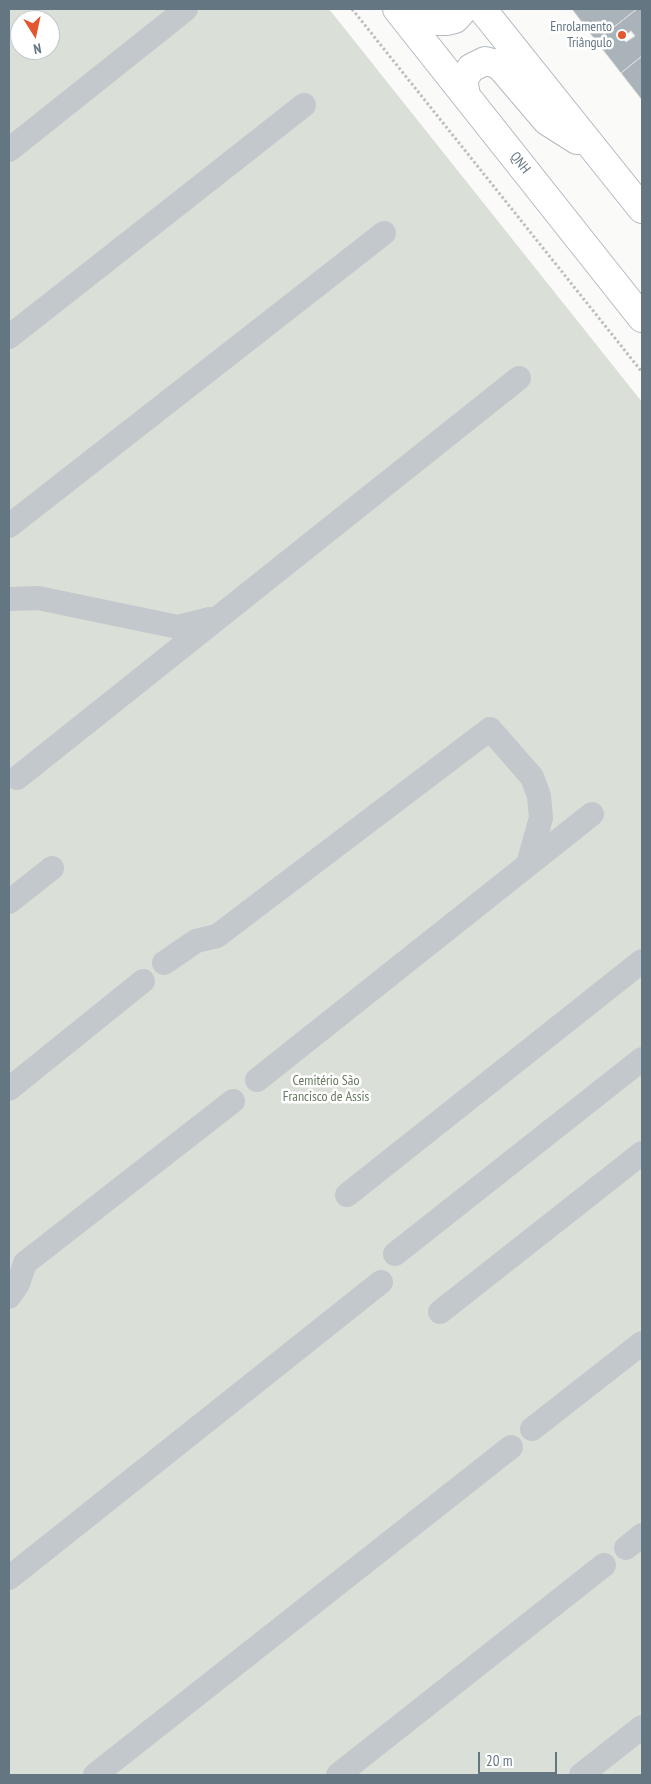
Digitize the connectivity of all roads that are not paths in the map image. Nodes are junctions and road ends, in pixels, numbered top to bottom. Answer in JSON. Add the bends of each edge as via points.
{"nodes":[{"id":1,"x":186,"y":9,"type":"edge"},
{"id":2,"x":397,"y":9,"type":"edge"},
{"id":3,"x":423,"y":9,"type":"edge"},
{"id":4,"x":464,"y":9,"type":"edge"},
{"id":5,"x":482,"y":9,"type":"edge"},
{"id":6,"x":466,"y":95,"type":"junction"},
{"id":7,"x":304,"y":105,"type":"dead end"},
{"id":8,"x":9,"y":150,"type":"edge"},
{"id":9,"x":595,"y":151,"type":"junction"},
{"id":10,"x":642,"y":209,"type":"edge"},
{"id":11,"x":384,"y":233,"type":"dead end"},
{"id":12,"x":642,"y":318,"type":"edge"},
{"id":13,"x":9,"y":337,"type":"edge"},
{"id":14,"x":519,"y":378,"type":"dead end"},
{"id":15,"x":9,"y":526,"type":"edge"},
{"id":16,"x":9,"y":598,"type":"edge"},
{"id":17,"x":220,"y":616,"type":"junction"},
{"id":18,"x":17,"y":778,"type":"dead end"},
{"id":19,"x":592,"y":814,"type":"dead end"},
{"id":20,"x":528,"y":864,"type":"junction"},
{"id":21,"x":52,"y":868,"type":"dead end"},
{"id":22,"x":9,"y":902,"type":"edge"},
{"id":23,"x":642,"y":961,"type":"edge"},
{"id":24,"x":164,"y":963,"type":"dead end"},
{"id":25,"x":142,"y":981,"type":"dead end"},
{"id":26,"x":642,"y":1059,"type":"edge"},
{"id":27,"x":257,"y":1080,"type":"dead end"},
{"id":28,"x":9,"y":1089,"type":"edge"},
{"id":29,"x":233,"y":1101,"type":"dead end"},
{"id":30,"x":642,"y":1153,"type":"edge"},
{"id":31,"x":347,"y":1195,"type":"dead end"},
{"id":32,"x":395,"y":1254,"type":"dead end"},
{"id":33,"x":381,"y":1282,"type":"dead end"},
{"id":34,"x":9,"y":1297,"type":"edge"},
{"id":35,"x":440,"y":1312,"type":"dead end"},
{"id":36,"x":642,"y":1343,"type":"edge"},
{"id":37,"x":532,"y":1429,"type":"dead end"},
{"id":38,"x":511,"y":1447,"type":"dead end"},
{"id":39,"x":604,"y":1565,"type":"dead end"},
{"id":40,"x":9,"y":1578,"type":"edge"},
{"id":41,"x":642,"y":1727,"type":"edge"},
{"id":42,"x":94,"y":1775,"type":"edge"},
{"id":43,"x":338,"y":1775,"type":"edge"},
{"id":44,"x":581,"y":1775,"type":"edge"}],
"edges":[{"from":1,"to":8,"type":"street"},
{"from":2,"to":6,"type":"street","name":"QNH"},
{"from":3,"to":4,"type":"street","via":[[430,17],[447,21],[456,18]]},
{"from":5,"to":9,"type":"street"},
{"from":6,"to":9,"type":"street","via":[[463,80],[471,68],[485,62],[493,63],[505,72],[547,121]]},
{"from":6,"to":12,"type":"street","name":"QNH"},
{"from":7,"to":13,"type":"street"},
{"from":9,"to":10,"type":"street"},
{"from":11,"to":15,"type":"street"},
{"from":14,"to":17,"type":"street"},
{"from":16,"to":17,"type":"street","via":[[38,598],[178,627]]},
{"from":17,"to":18,"type":"street"},
{"from":19,"to":20,"type":"street"},
{"from":20,"to":24,"type":"street","via":[[541,818],[539,796],[532,777],[490,728],[216,936],[196,941]]},
{"from":20,"to":27,"type":"street"},
{"from":21,"to":22,"type":"street"},
{"from":23,"to":31,"type":"street"},
{"from":25,"to":28,"type":"street"},
{"from":26,"to":32,"type":"street"},
{"from":29,"to":34,"type":"street","via":[[25,1263],[18,1284]]},
{"from":30,"to":35,"type":"street"},
{"from":33,"to":40,"type":"street"},
{"from":36,"to":37,"type":"street"},
{"from":38,"to":42,"type":"street"},
{"from":39,"to":43,"type":"street"},
{"from":41,"to":44,"type":"street"}]}
